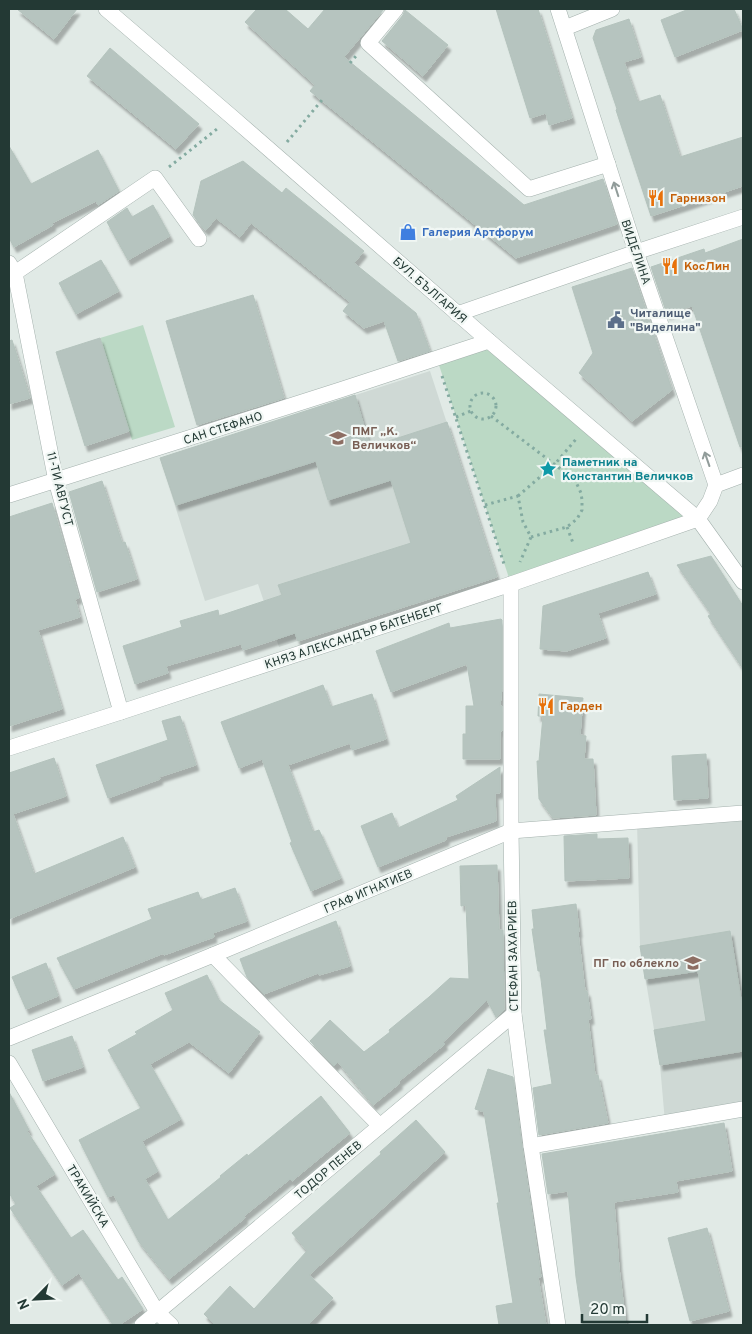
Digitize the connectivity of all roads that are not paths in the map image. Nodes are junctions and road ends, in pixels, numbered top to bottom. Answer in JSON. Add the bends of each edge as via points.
{"nodes":[{"id":1,"x":106,"y":9,"type":"edge"},
{"id":2,"x":396,"y":9,"type":"edge"},
{"id":3,"x":558,"y":9,"type":"edge"},
{"id":4,"x":612,"y":9,"type":"edge"},
{"id":5,"x":565,"y":28,"type":"junction"},
{"id":6,"x":608,"y":164,"type":"junction"},
{"id":7,"x":743,"y":217,"type":"edge"},
{"id":8,"x":199,"y":239,"type":"dead end"},
{"id":9,"x":636,"y":252,"type":"junction"},
{"id":10,"x":11,"y":270,"type":"edge"},
{"id":11,"x":457,"y":314,"type":"junction"},
{"id":12,"x":489,"y":341,"type":"junction"},
{"id":13,"x":743,"y":475,"type":"edge"},
{"id":14,"x":56,"y":481,"type":"junction"},
{"id":15,"x":716,"y":485,"type":"junction"},
{"id":16,"x":9,"y":495,"type":"edge"},
{"id":17,"x":698,"y":519,"type":"junction"},
{"id":18,"x":743,"y":582,"type":"edge"},
{"id":19,"x":511,"y":584,"type":"junction"},
{"id":20,"x":121,"y":712,"type":"junction"},
{"id":21,"x":9,"y":748,"type":"edge"},
{"id":22,"x":743,"y":813,"type":"edge"},
{"id":23,"x":512,"y":831,"type":"junction"},
{"id":24,"x":213,"y":955,"type":"junction"},
{"id":25,"x":514,"y":1014,"type":"junction"},
{"id":26,"x":9,"y":1038,"type":"edge"},
{"id":27,"x":9,"y":1063,"type":"edge"},
{"id":28,"x":743,"y":1109,"type":"edge"},
{"id":29,"x":380,"y":1126,"type":"junction"},
{"id":30,"x":531,"y":1146,"type":"junction"},
{"id":31,"x":157,"y":1312,"type":"junction"},
{"id":32,"x":142,"y":1325,"type":"edge"},
{"id":33,"x":171,"y":1325,"type":"edge"},
{"id":34,"x":558,"y":1325,"type":"edge"}],
"edges":[{"from":1,"to":11,"type":"street","name":"БУЛ. БЪЛГАРИЯ"},
{"from":2,"to":6,"type":"street","via":[[368,43],[529,189]]},
{"from":3,"to":5,"type":"street","name":"ВИДЕЛИНА"},
{"from":4,"to":5,"type":"street"},
{"from":5,"to":6,"type":"street","name":"ВИДЕЛИНА"},
{"from":9,"to":6,"type":"street","name":"ВИДЕЛИНА","one_way":true},
{"from":7,"to":9,"type":"street"},
{"from":8,"to":10,"type":"street","via":[[155,178]]},
{"from":9,"to":11,"type":"street"},
{"from":15,"to":9,"type":"street","name":"ВИДЕЛИНА","one_way":true},
{"from":10,"to":14,"type":"street","name":"11-ТИ АВГУСТ"},
{"from":11,"to":12,"type":"street","name":"БУЛ. БЪЛГАРИЯ"},
{"from":12,"to":14,"type":"street","name":"САН СТЕФАНО","via":[[342,395]]},
{"from":12,"to":17,"type":"street","name":"БУЛ. БЪЛГАРИЯ"},
{"from":13,"to":15,"type":"street"},
{"from":14,"to":16,"type":"street","name":"САН СТЕФАНО"},
{"from":14,"to":20,"type":"street","name":"11-ТИ АВГУСТ"},
{"from":15,"to":17,"type":"street"},
{"from":17,"to":18,"type":"street","name":"БУЛ. БЪЛГАРИЯ"},
{"from":17,"to":19,"type":"street","name":"КНЯЗ АЛЕКСАНДЪР БАТЕНБЕРГ"},
{"from":19,"to":20,"type":"street","name":"КНЯЗ АЛЕКСАНДЪР БАТЕНБЕРГ"},
{"from":19,"to":23,"type":"street","name":"СТЕФАН ЗАХАРИЕВ"},
{"from":20,"to":21,"type":"street","name":"КНЯЗ АЛЕКСАНДЪР БАТЕНБЕРГ"},
{"from":22,"to":23,"type":"street","name":"ГРАФ ИГНАТИЕВ"},
{"from":23,"to":24,"type":"street","name":"ГРАФ ИГНАТИЕВ"},
{"from":23,"to":25,"type":"street","name":"СТЕФАН ЗАХАРИЕВ"},
{"from":24,"to":26,"type":"street","name":"ГРАФ ИГНАТИЕВ"},
{"from":24,"to":29,"type":"street"},
{"from":25,"to":29,"type":"street","name":"ТОДОР ПЕНЕВ"},
{"from":25,"to":30,"type":"street","name":"СТЕФАН ЗАХАРИЕВ"},
{"from":27,"to":31,"type":"street","name":"ТРАКИЙСКА"},
{"from":28,"to":30,"type":"street"},
{"from":29,"to":31,"type":"street","name":"ТОДОР ПЕНЕВ"},
{"from":30,"to":34,"type":"street","name":"СТЕФАН ЗАХАРИЕВ"},
{"from":31,"to":32,"type":"street","name":"ТОДОР ПЕНЕВ"},
{"from":31,"to":33,"type":"street","name":"ТРАКИЙСКА"}]}
